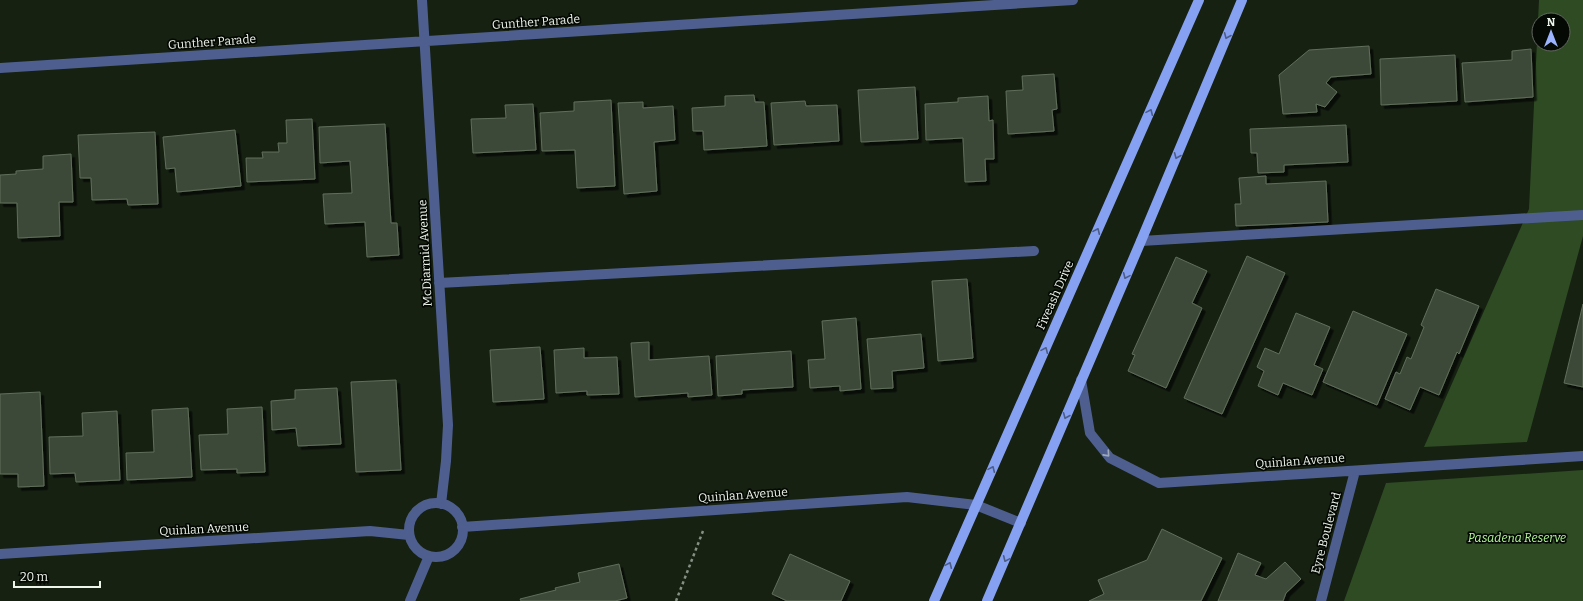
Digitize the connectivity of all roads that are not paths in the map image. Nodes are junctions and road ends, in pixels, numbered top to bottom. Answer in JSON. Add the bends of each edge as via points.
{"nodes":[{"id":1,"x":422,"y":0,"type":"edge"},
{"id":2,"x":1073,"y":0,"type":"edge"},
{"id":3,"x":1199,"y":0,"type":"edge"},
{"id":4,"x":1242,"y":0,"type":"edge"},
{"id":5,"x":425,"y":42,"type":"junction"},
{"id":6,"x":0,"y":68,"type":"edge"},
{"id":7,"x":1583,"y":215,"type":"edge"},
{"id":8,"x":1141,"y":241,"type":"junction"},
{"id":9,"x":1034,"y":251,"type":"dead end"},
{"id":10,"x":439,"y":283,"type":"junction"},
{"id":11,"x":1081,"y":380,"type":"junction"},
{"id":12,"x":1583,"y":456,"type":"edge"},
{"id":13,"x":1355,"y":471,"type":"junction"},
{"id":14,"x":440,"y":504,"type":"junction"},
{"id":15,"x":976,"y":505,"type":"junction"},
{"id":16,"x":1021,"y":523,"type":"junction"},
{"id":17,"x":462,"y":527,"type":"junction"},
{"id":18,"x":409,"y":535,"type":"junction"},
{"id":19,"x":0,"y":554,"type":"edge"},
{"id":20,"x":429,"y":556,"type":"junction"},
{"id":21,"x":410,"y":601,"type":"edge"},
{"id":22,"x":934,"y":601,"type":"edge"},
{"id":23,"x":987,"y":601,"type":"edge"},
{"id":24,"x":1321,"y":601,"type":"edge"}],
"edges":[{"from":1,"to":5,"type":"street","name":"McDiarmid Avenue"},
{"from":2,"to":5,"type":"street","name":"Gunther Parade"},
{"from":15,"to":3,"type":"main road","name":"Fiveash Drive","one_way":true},
{"from":4,"to":8,"type":"main road","one_way":true},
{"from":5,"to":6,"type":"street","name":"Gunther Parade"},
{"from":5,"to":10,"type":"street","name":"McDiarmid Avenue"},
{"from":7,"to":8,"type":"street"},
{"from":8,"to":11,"type":"main road","one_way":true},
{"from":9,"to":10,"type":"street"},
{"from":10,"to":14,"type":"street","name":"McDiarmid Avenue","via":[[448,425]]},
{"from":11,"to":13,"type":"street","name":"Quinlan Avenue","one_way":true,"via":[[1090,433],[1110,458],[1159,483]]},
{"from":11,"to":16,"type":"main road","one_way":true},
{"from":12,"to":13,"type":"street","name":"Quinlan Avenue"},
{"from":13,"to":24,"type":"street","name":"Eyre Boulevard"},
{"from":14,"to":17,"type":"street","via":[[454,510],[460,518]]},
{"from":14,"to":18,"type":"street","via":[[428,504],[414,513],[410,521]]},
{"from":15,"to":16,"type":"street","name":"Quinlan Avenue"},
{"from":15,"to":17,"type":"street","name":"Quinlan Avenue","via":[[907,497]]},
{"from":22,"to":15,"type":"main road","name":"Fiveash Drive","one_way":true},
{"from":16,"to":23,"type":"main road","one_way":true},
{"from":17,"to":20,"type":"street","via":[[461,540],[457,547],[438,558]]},
{"from":18,"to":19,"type":"street","name":"Quinlan Avenue","via":[[370,532]]},
{"from":18,"to":20,"type":"street","via":[[417,551]]},
{"from":20,"to":21,"type":"street"}]}
